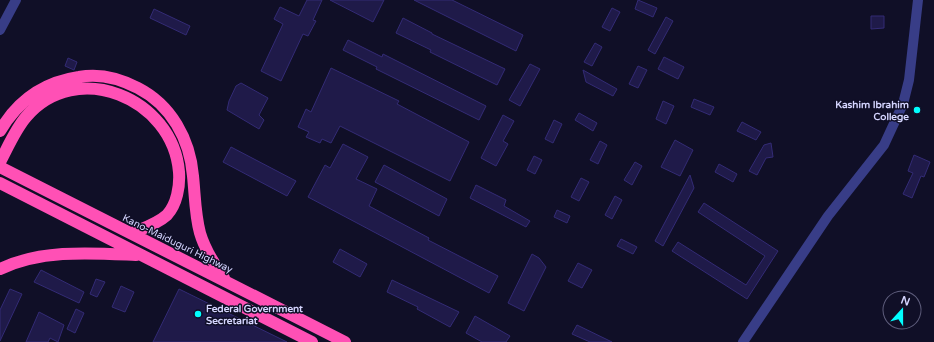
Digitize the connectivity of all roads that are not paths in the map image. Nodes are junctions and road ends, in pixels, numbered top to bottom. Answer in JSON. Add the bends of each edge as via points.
{"nodes":[{"id":1,"x":16,"y":0,"type":"edge"},
{"id":2,"x":918,"y":0,"type":"edge"},
{"id":3,"x":0,"y":30,"type":"edge"},
{"id":4,"x":0,"y":130,"type":"edge"},
{"id":5,"x":0,"y":162,"type":"edge"},
{"id":6,"x":0,"y":167,"type":"edge"},
{"id":7,"x":0,"y":183,"type":"edge"},
{"id":8,"x":132,"y":234,"type":"junction"},
{"id":9,"x":142,"y":255,"type":"junction"},
{"id":10,"x":0,"y":269,"type":"edge"},
{"id":11,"x":226,"y":280,"type":"junction"},
{"id":12,"x":312,"y":342,"type":"edge"},
{"id":13,"x":345,"y":342,"type":"edge"},
{"id":14,"x":743,"y":342,"type":"edge"}],
"edges":[{"from":1,"to":3,"type":"street"},
{"from":2,"to":14,"type":"street","via":[[909,80],[903,104],[884,145],[828,216]]},
{"from":4,"to":11,"type":"highway","via":[[18,105],[32,94],[66,79],[107,76],[123,80],[146,93],[166,109],[184,139],[190,155],[200,233],[214,264]]},
{"from":5,"to":8,"type":"highway","via":[[26,117],[49,98],[63,92],[92,88],[121,95],[136,102],[161,123],[177,156],[180,182],[168,214]]},
{"from":6,"to":8,"type":"highway","name":"Kano-Maiduguri Highway"},
{"from":7,"to":9,"type":"highway"},
{"from":8,"to":11,"type":"highway","name":"Kano-Maiduguri Highway"},
{"from":9,"to":10,"type":"highway","via":[[46,255]]},
{"from":9,"to":12,"type":"highway"},
{"from":11,"to":13,"type":"highway","name":"Kano-Maiduguri Highway"}]}
